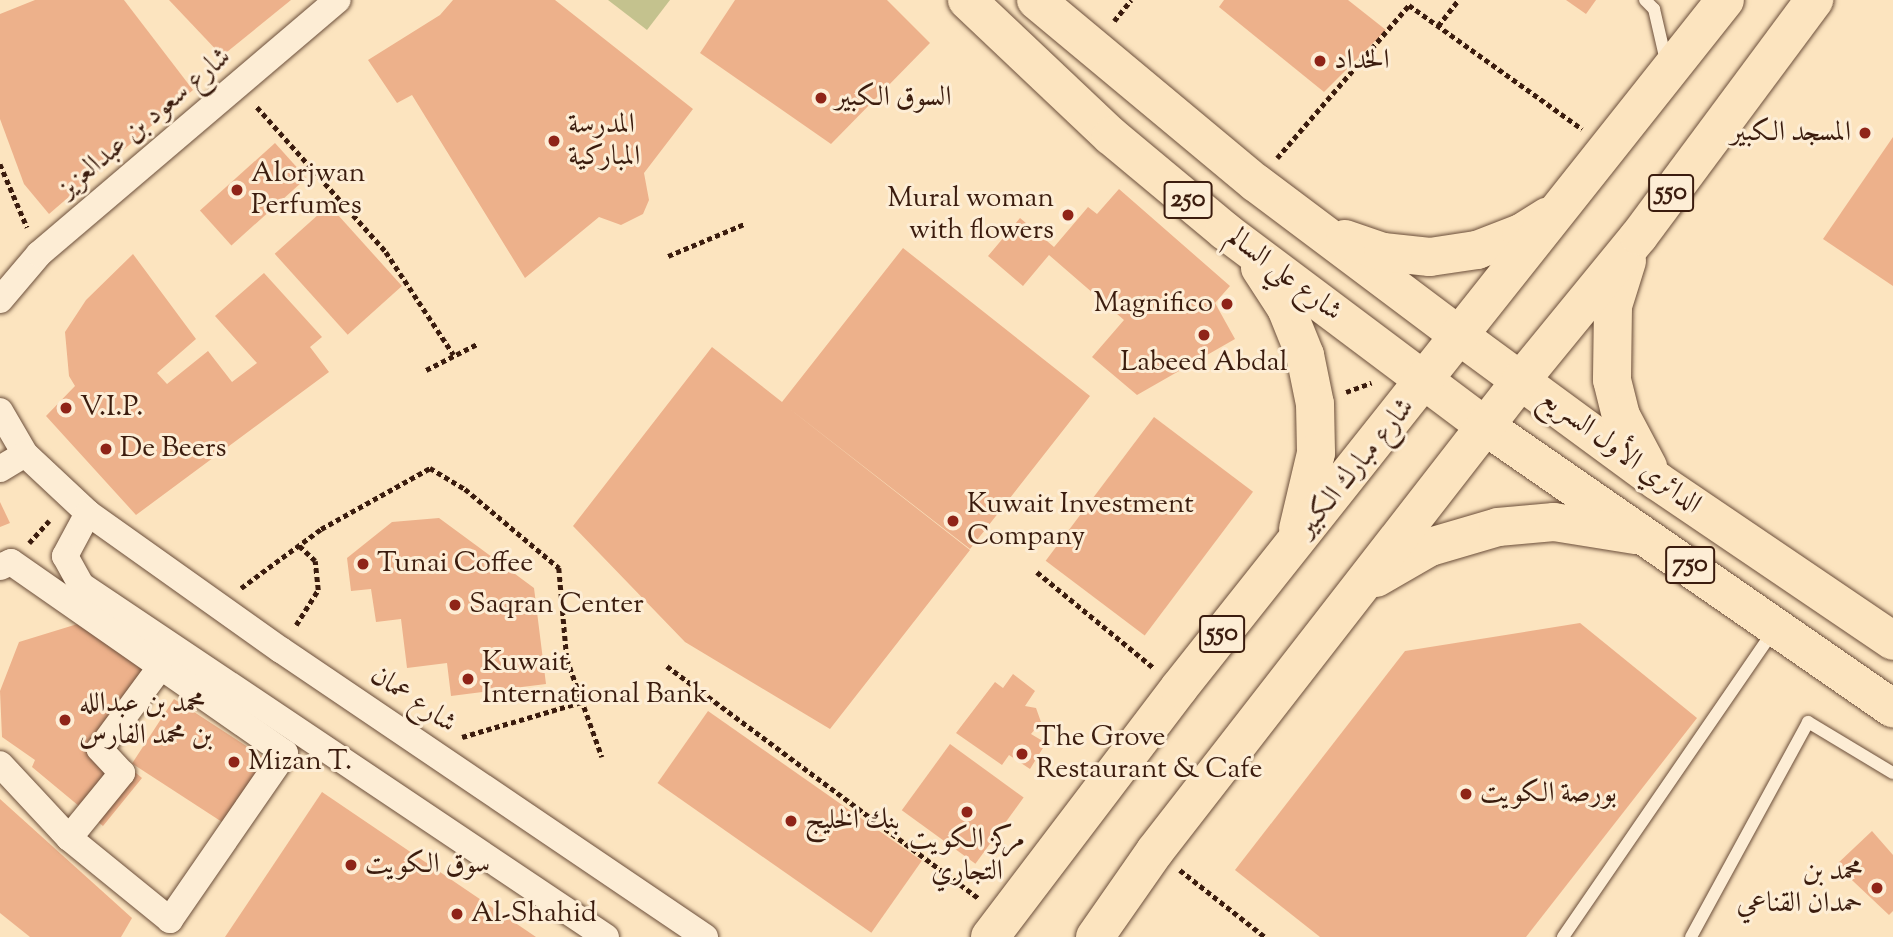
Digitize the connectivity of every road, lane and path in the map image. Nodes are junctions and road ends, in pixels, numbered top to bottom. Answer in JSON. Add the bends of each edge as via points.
{"nodes":[{"id":1,"x":337,"y":0,"type":"edge"},
{"id":2,"x":967,"y":0,"type":"edge"},
{"id":3,"x":1036,"y":0,"type":"edge"},
{"id":4,"x":1458,"y":0,"type":"edge"},
{"id":5,"x":1645,"y":0,"type":"edge"},
{"id":6,"x":1724,"y":0,"type":"edge"},
{"id":7,"x":1814,"y":0,"type":"edge"},
{"id":8,"x":1438,"y":26,"type":"junction"},
{"id":9,"x":1664,"y":79,"type":"junction"},
{"id":10,"x":237,"y":85,"type":"junction"},
{"id":11,"x":1609,"y":149,"type":"junction"},
{"id":12,"x":0,"y":164,"type":"edge"},
{"id":13,"x":1256,"y":183,"type":"junction"},
{"id":14,"x":1560,"y":208,"type":"junction"},
{"id":15,"x":1298,"y":213,"type":"junction"},
{"id":16,"x":744,"y":224,"type":"dead end"},
{"id":17,"x":1225,"y":230,"type":"junction"},
{"id":18,"x":1639,"y":236,"type":"junction"},
{"id":19,"x":39,"y":254,"type":"junction"},
{"id":20,"x":668,"y":256,"type":"dead end"},
{"id":21,"x":0,"y":300,"type":"edge"},
{"id":22,"x":1461,"y":337,"type":"junction"},
{"id":23,"x":479,"y":343,"type":"dead end"},
{"id":24,"x":454,"y":355,"type":"junction"},
{"id":25,"x":426,"y":370,"type":"dead end"},
{"id":26,"x":1521,"y":380,"type":"junction"},
{"id":27,"x":1425,"y":382,"type":"junction"},
{"id":28,"x":0,"y":411,"type":"edge"},
{"id":29,"x":1485,"y":426,"type":"junction"},
{"id":30,"x":25,"y":454,"type":"junction"},
{"id":31,"x":0,"y":469,"type":"edge"},
{"id":32,"x":1657,"y":481,"type":"junction"},
{"id":33,"x":80,"y":505,"type":"junction"},
{"id":34,"x":1655,"y":540,"type":"junction"},
{"id":35,"x":298,"y":545,"type":"junction"},
{"id":36,"x":1290,"y":549,"type":"junction"},
{"id":37,"x":6,"y":564,"type":"edge"},
{"id":38,"x":1037,"y":572,"type":"dead end"},
{"id":39,"x":1354,"y":593,"type":"junction"},
{"id":40,"x":221,"y":606,"type":"junction"},
{"id":41,"x":1776,"y":626,"type":"junction"},
{"id":42,"x":1893,"y":641,"type":"edge"},
{"id":43,"x":281,"y":650,"type":"junction"},
{"id":44,"x":667,"y":666,"type":"dead end"},
{"id":45,"x":159,"y":669,"type":"junction"},
{"id":46,"x":1179,"y":688,"type":"junction"},
{"id":47,"x":582,"y":702,"type":"junction"},
{"id":48,"x":1893,"y":708,"type":"edge"},
{"id":49,"x":428,"y":747,"type":"junction"},
{"id":50,"x":602,"y":757,"type":"dead end"},
{"id":51,"x":0,"y":764,"type":"edge"},
{"id":52,"x":1893,"y":773,"type":"edge"},
{"id":53,"x":69,"y":838,"type":"junction"},
{"id":54,"x":997,"y":927,"type":"edge"},
{"id":55,"x":163,"y":928,"type":"edge"},
{"id":56,"x":606,"y":937,"type":"edge"},
{"id":57,"x":705,"y":937,"type":"edge"},
{"id":58,"x":1095,"y":937,"type":"edge"},
{"id":59,"x":1563,"y":937,"type":"edge"},
{"id":60,"x":1690,"y":937,"type":"edge"}],
"edges":[{"from":1,"to":10,"type":"street","name":"شارع سعود بن عبدالعزيز"},
{"from":2,"to":17,"type":"main road","name":"شارع علي السالم","number":"250","via":[[1111,136]]},
{"from":3,"to":13,"type":"main road","name":"شارع علي السالم","number":"250"},
{"from":4,"to":8,"type":"path"},
{"from":5,"to":9,"type":"lane","via":[[1654,9],[1662,34]]},
{"from":6,"to":9,"type":"main road","name":"شارع مبارك الكبير","number":"550"},
{"from":7,"to":18,"type":"main road","number":"550"},
{"from":8,"to":11,"type":"path"},
{"from":8,"to":13,"type":"path","via":[[1409,5]]},
{"from":9,"to":11,"type":"main road","name":"شارع مبارك الكبير","number":"550"},
{"from":10,"to":19,"type":"street","name":"شارع سعود بن عبدالعزيز"},
{"from":10,"to":24,"type":"path","via":[[386,252]]},
{"from":11,"to":14,"type":"main road","name":"شارع مبارك الكبير","number":"550"},
{"from":12,"to":19,"type":"path"},
{"from":13,"to":15,"type":"main road","name":"شارع علي السالم","number":"250"},
{"from":14,"to":15,"type":"main road","via":[[1499,242],[1430,257],[1383,252],[1339,237]]},
{"from":14,"to":22,"type":"main road","name":"شارع مبارك الكبير","number":"550"},
{"from":15,"to":22,"type":"main road","name":"شارع علي السالم","number":"250"},
{"from":16,"to":20,"type":"path"},
{"from":17,"to":27,"type":"main road","name":"شارع علي السالم","number":"250"},
{"from":17,"to":36,"type":"main road","via":[[1259,267],[1286,308],[1305,355],[1316,453],[1308,503]]},
{"from":18,"to":26,"type":"main road","number":"550"},
{"from":18,"to":32,"type":"main road","via":[[1613,306],[1611,367],[1621,416]]},
{"from":19,"to":21,"type":"street","name":"شارع سعود بن عبدالعزيز"},
{"from":22,"to":26,"type":"main road","name":"شارع علي السالم","number":"250"},
{"from":22,"to":27,"type":"main road","name":"شارع مبارك الكبير","number":"550"},
{"from":23,"to":24,"type":"path"},
{"from":24,"to":25,"type":"path"},
{"from":26,"to":29,"type":"main road","number":"550"},
{"from":26,"to":32,"type":"main road","name":"الدائري الأول السريع","number":"750"},
{"from":27,"to":29,"type":"main road","name":"شارع علي السالم","number":"250"},
{"from":27,"to":36,"type":"main road","name":"شارع مبارك الكبير","number":"550"},
{"from":28,"to":30,"type":"street","name":"شارع عمان"},
{"from":29,"to":34,"type":"main road","name":"الدائري الأول السريع","number":"750"},
{"from":29,"to":39,"type":"main road","number":"550"},
{"from":30,"to":31,"type":"street"},
{"from":30,"to":33,"type":"street","name":"شارع عمان"},
{"from":32,"to":42,"type":"main road","name":"الدائري الأول السريع","number":"750"},
{"from":33,"to":37,"type":"path"},
{"from":33,"to":40,"type":"street","name":"شارع عمان"},
{"from":33,"to":56,"type":"street","via":[[65,556],[81,585]]},
{"from":34,"to":39,"type":"main road","via":[[1567,523],[1498,527],[1418,552]]},
{"from":34,"to":41,"type":"main road","name":"الدائري الأول السريع","number":"750"},
{"from":35,"to":40,"type":"path"},
{"from":35,"to":43,"type":"path","via":[[316,561],[318,590]]},
{"from":35,"to":47,"type":"path","via":[[430,468],[465,489],[559,568],[567,659]]},
{"from":36,"to":46,"type":"main road","name":"شارع مبارك الكبير","number":"550"},
{"from":37,"to":45,"type":"street"},
{"from":38,"to":46,"type":"path"},
{"from":39,"to":58,"type":"main road","number":"550","via":[[1155,851]]},
{"from":40,"to":43,"type":"street","name":"شارع عمان"},
{"from":41,"to":48,"type":"main road","name":"الدائري الأول السريع","number":"750"},
{"from":41,"to":59,"type":"lane"},
{"from":43,"to":49,"type":"street","name":"شارع عمان"},
{"from":44,"to":54,"type":"path"},
{"from":45,"to":53,"type":"street","via":[[100,748],[122,773]]},
{"from":45,"to":55,"type":"street","via":[[285,753]]},
{"from":46,"to":54,"type":"main road","name":"شارع مبارك الكبير","number":"550"},
{"from":47,"to":49,"type":"path"},
{"from":47,"to":50,"type":"path"},
{"from":49,"to":57,"type":"street","name":"شارع عمان"},
{"from":51,"to":53,"type":"street"},
{"from":52,"to":60,"type":"lane","via":[[1808,722]]},
{"from":53,"to":55,"type":"street"}]}
